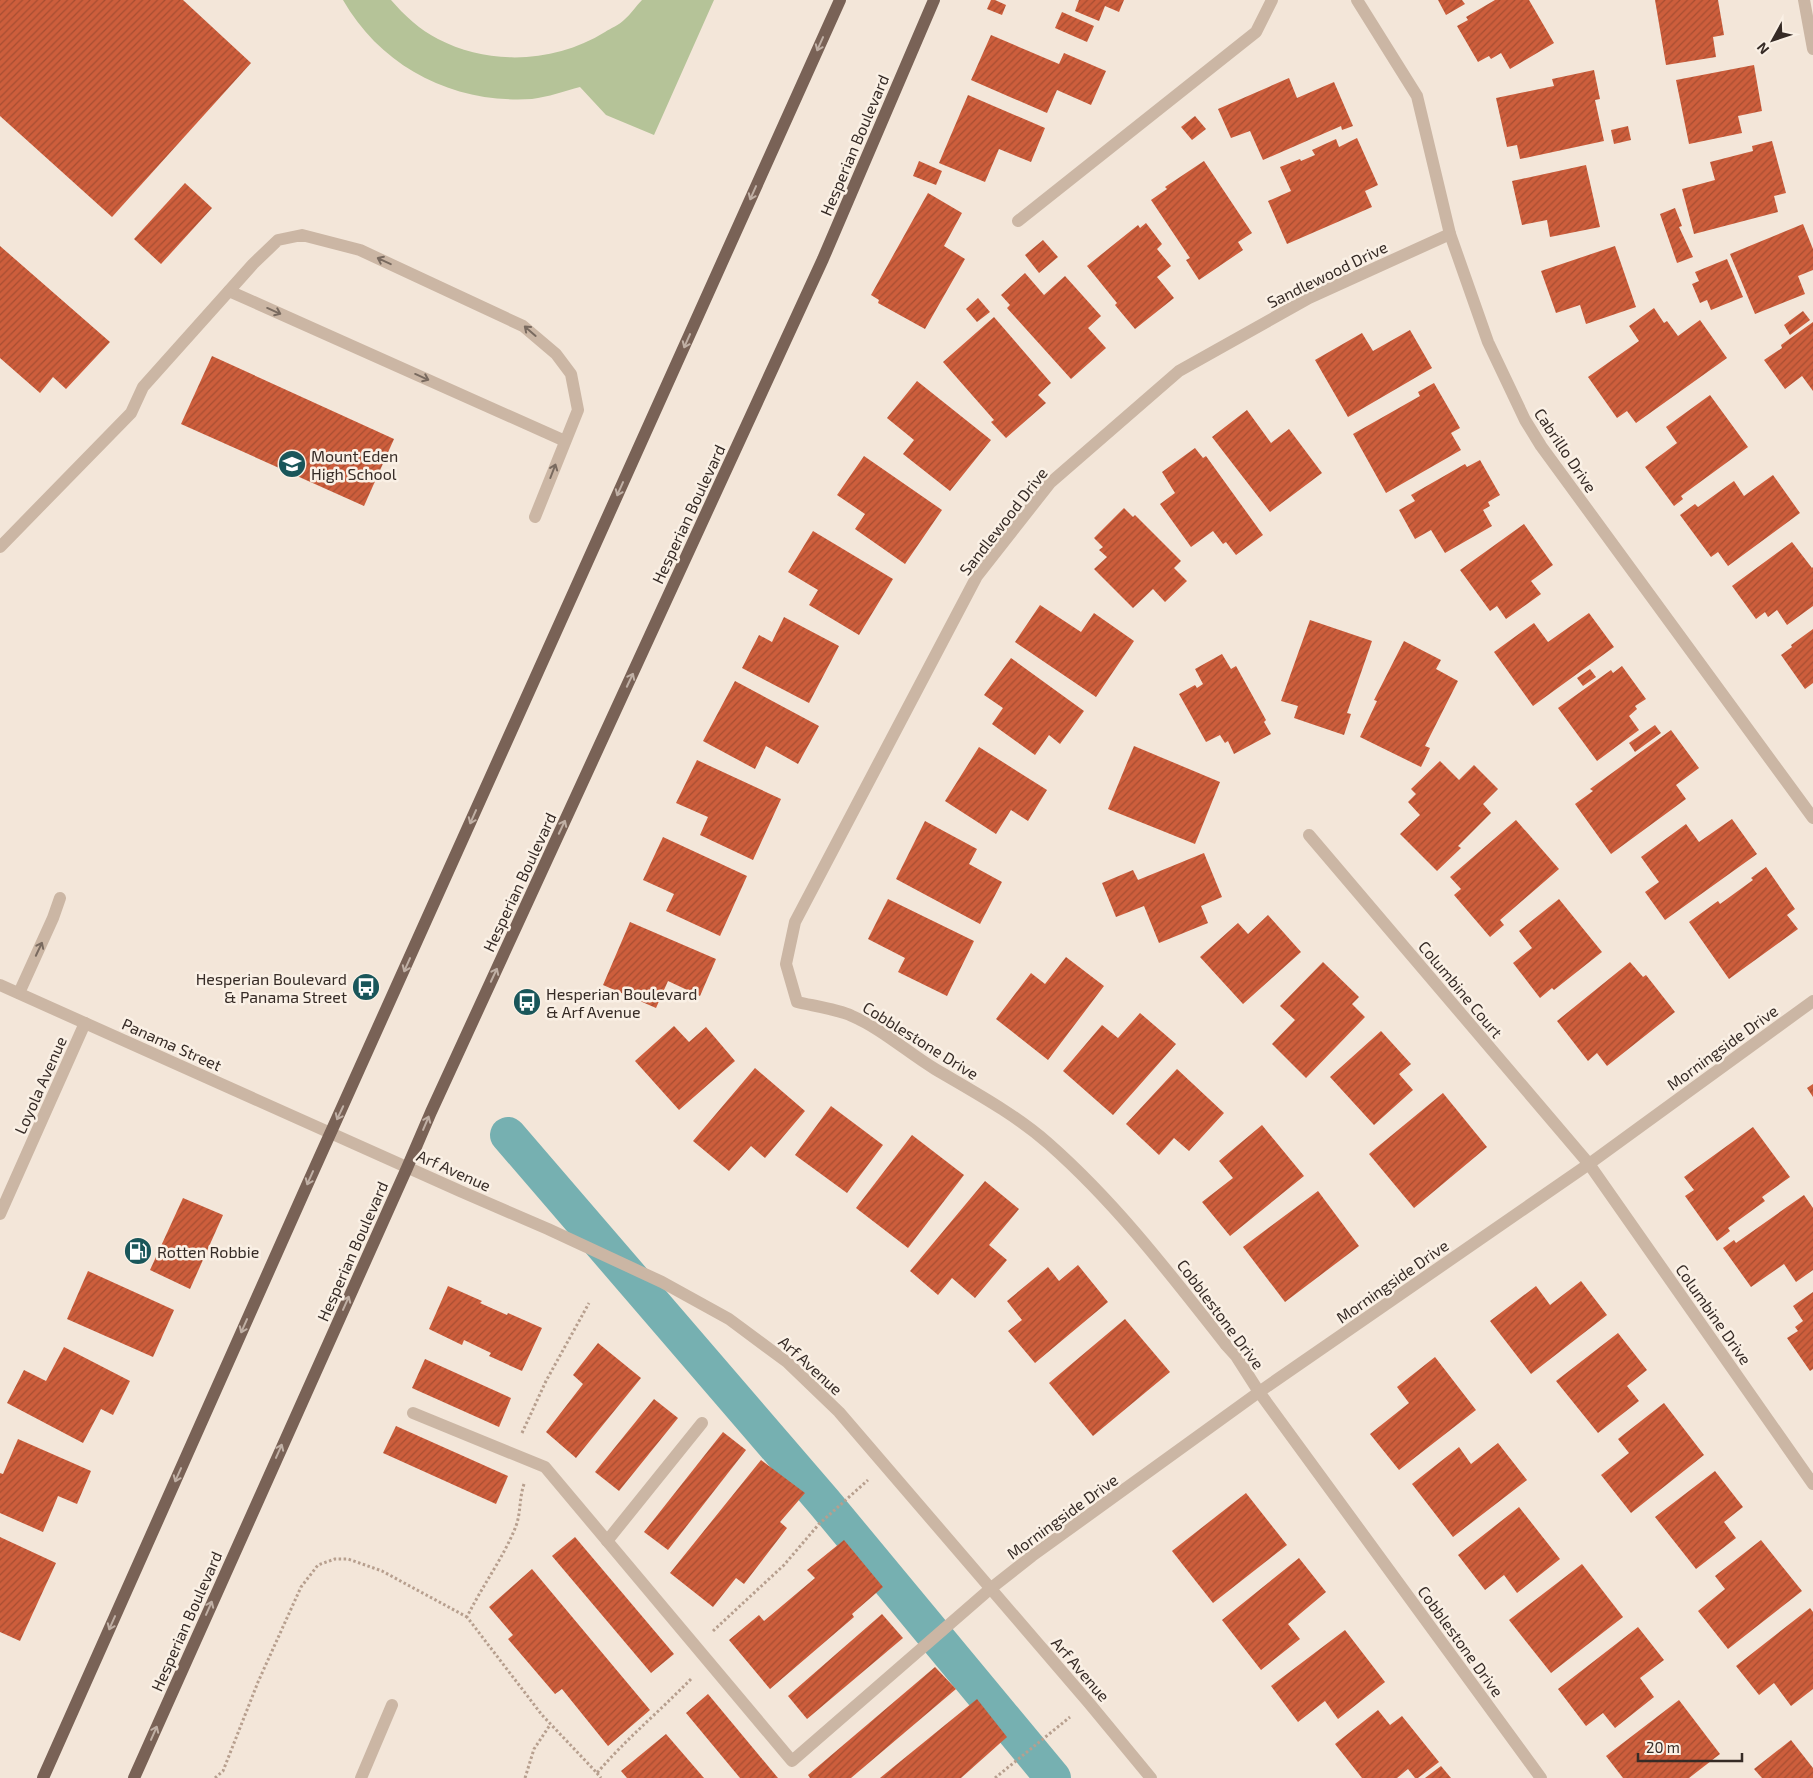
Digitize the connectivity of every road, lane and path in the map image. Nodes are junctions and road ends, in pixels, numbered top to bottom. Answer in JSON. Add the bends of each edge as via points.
{"nodes":[{"id":1,"x":840,"y":0,"type":"edge"},
{"id":2,"x":934,"y":0,"type":"edge"},
{"id":3,"x":1272,"y":0,"type":"edge"},
{"id":4,"x":1357,"y":0,"type":"edge"},
{"id":5,"x":1804,"y":0,"type":"edge"},
{"id":6,"x":1813,"y":49,"type":"edge"},
{"id":7,"x":1018,"y":221,"type":"dead end"},
{"id":8,"x":1450,"y":234,"type":"junction"},
{"id":9,"x":229,"y":291,"type":"junction"},
{"id":10,"x":565,"y":441,"type":"junction"},
{"id":11,"x":536,"y":517,"type":"dead end"},
{"id":12,"x":0,"y":547,"type":"edge"},
{"id":13,"x":1813,"y":818,"type":"edge"},
{"id":14,"x":1309,"y":835,"type":"dead end"},
{"id":15,"x":60,"y":898,"type":"dead end"},
{"id":16,"x":0,"y":985,"type":"edge"},
{"id":17,"x":19,"y":994,"type":"junction"},
{"id":18,"x":1813,"y":1001,"type":"edge"},
{"id":19,"x":797,"y":1002,"type":"joint"},
{"id":20,"x":85,"y":1023,"type":"junction"},
{"id":21,"x":330,"y":1133,"type":"junction"},
{"id":22,"x":1589,"y":1164,"type":"junction"},
{"id":23,"x":407,"y":1168,"type":"junction"},
{"id":24,"x":0,"y":1214,"type":"edge"},
{"id":25,"x":589,"y":1303,"type":"dead end"},
{"id":26,"x":1260,"y":1392,"type":"junction"},
{"id":27,"x":413,"y":1413,"type":"dead end"},
{"id":28,"x":702,"y":1423,"type":"dead end"},
{"id":29,"x":512,"y":1454,"type":"junction"},
{"id":30,"x":533,"y":1462,"type":"junction"},
{"id":31,"x":885,"y":1464,"type":"junction"},
{"id":32,"x":1813,"y":1484,"type":"edge"},
{"id":33,"x":607,"y":1541,"type":"junction"},
{"id":34,"x":990,"y":1589,"type":"junction"},
{"id":35,"x":467,"y":1618,"type":"junction"},
{"id":36,"x":696,"y":1647,"type":"junction"},
{"id":37,"x":709,"y":1662,"type":"junction"},
{"id":38,"x":1089,"y":1702,"type":"junction"},
{"id":39,"x":392,"y":1705,"type":"dead end"},
{"id":40,"x":550,"y":1724,"type":"junction"},
{"id":41,"x":597,"y":1773,"type":"junction"},
{"id":42,"x":43,"y":1778,"type":"edge"},
{"id":43,"x":134,"y":1778,"type":"edge"},
{"id":44,"x":215,"y":1778,"type":"edge"},
{"id":45,"x":361,"y":1778,"type":"edge"},
{"id":46,"x":526,"y":1778,"type":"edge"},
{"id":47,"x":601,"y":1778,"type":"edge"},
{"id":48,"x":995,"y":1778,"type":"edge"},
{"id":49,"x":1151,"y":1778,"type":"edge"},
{"id":50,"x":1541,"y":1778,"type":"edge"}],
"edges":[{"from":1,"to":21,"type":"main road","one_way":true},
{"from":23,"to":2,"type":"main road","name":"Hesperian Boulevard","one_way":true,"via":[[823,259]]},
{"from":3,"to":7,"type":"street","via":[[1256,32]]},
{"from":4,"to":8,"type":"street","name":"Cabrillo Drive","via":[[1417,96]]},
{"from":5,"to":6,"type":"street"},
{"from":8,"to":13,"type":"street","name":"Cabrillo Drive","via":[[1488,342],[1541,446]]},
{"from":8,"to":19,"type":"street","name":"Sandlewood Drive","via":[[1309,298],[1179,371],[1050,482],[977,576],[795,922],[786,964]]},
{"from":9,"to":10,"type":"street","one_way":true},
{"from":10,"to":9,"type":"street","one_way":true,"via":[[578,410],[571,374],[556,354],[523,326],[360,250],[302,235],[278,240]]},
{"from":9,"to":12,"type":"street","via":[[143,387],[131,413]]},
{"from":11,"to":10,"type":"street","one_way":true},
{"from":14,"to":22,"type":"street","name":"Columbine Court"},
{"from":17,"to":15,"type":"street","one_way":true},
{"from":16,"to":17,"type":"street","name":"Panama Street"},
{"from":17,"to":20,"type":"street","name":"Panama Street"},
{"from":18,"to":22,"type":"street","name":"Morningside Drive"},
{"from":19,"to":26,"type":"street","name":"Cobblestone Drive","via":[[852,1015],[985,1098],[1048,1143],[1105,1198],[1154,1253],[1236,1356]]},
{"from":20,"to":21,"type":"street","name":"Panama Street"},
{"from":20,"to":24,"type":"street","name":"Loyola Avenue"},
{"from":21,"to":23,"type":"street","name":"Arf Avenue"},
{"from":21,"to":42,"type":"main road","one_way":true},
{"from":22,"to":26,"type":"street","name":"Morningside Drive"},
{"from":22,"to":32,"type":"street","name":"Columbine Drive"},
{"from":23,"to":31,"type":"street","name":"Arf Avenue","via":[[662,1282],[729,1319],[787,1362],[839,1412]]},
{"from":43,"to":23,"type":"main road","name":"Hesperian Boulevard","one_way":true},
{"from":25,"to":29,"type":"path","via":[[546,1381]]},
{"from":26,"to":34,"type":"street","name":"Morningside Drive"},
{"from":26,"to":50,"type":"street","name":"Cobblestone Drive"},
{"from":27,"to":29,"type":"street"},
{"from":28,"to":33,"type":"street"},
{"from":29,"to":30,"type":"street"},
{"from":30,"to":33,"type":"street","via":[[545,1467]]},
{"from":30,"to":35,"type":"path","via":[[520,1496],[517,1524]]},
{"from":31,"to":34,"type":"street","name":"Arf Avenue"},
{"from":31,"to":36,"type":"path","via":[[819,1524],[784,1565]]},
{"from":33,"to":36,"type":"street"},
{"from":34,"to":37,"type":"street","name":"Morningside Drive","via":[[792,1761]]},
{"from":34,"to":38,"type":"street","name":"Arf Avenue"},
{"from":35,"to":40,"type":"path"},
{"from":35,"to":44,"type":"path","via":[[382,1571],[348,1559],[335,1559],[318,1566],[301,1587],[258,1682],[223,1771]]},
{"from":36,"to":37,"type":"street"},
{"from":37,"to":41,"type":"path","via":[[618,1748]]},
{"from":38,"to":48,"type":"path"},
{"from":38,"to":49,"type":"street","name":"Arf Avenue"},
{"from":39,"to":45,"type":"street"},
{"from":40,"to":41,"type":"path"},
{"from":40,"to":46,"type":"path","via":[[534,1749]]},
{"from":41,"to":47,"type":"path"}]}
